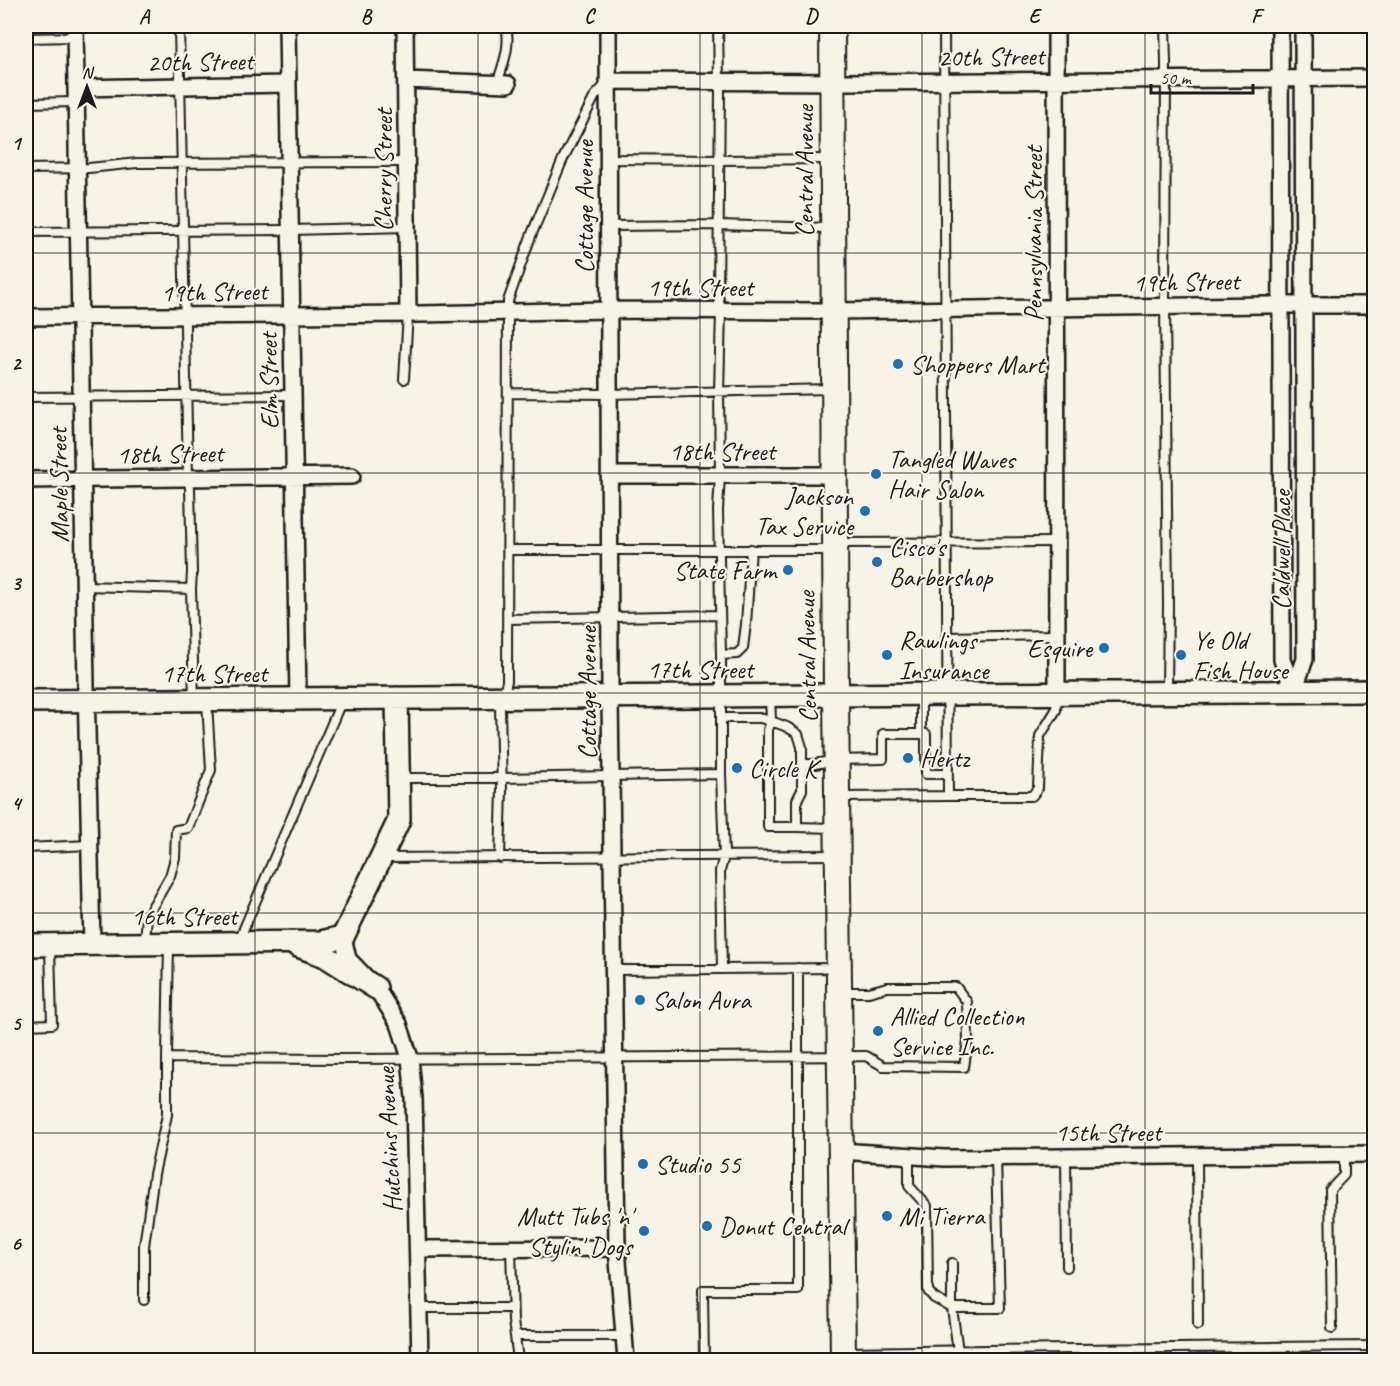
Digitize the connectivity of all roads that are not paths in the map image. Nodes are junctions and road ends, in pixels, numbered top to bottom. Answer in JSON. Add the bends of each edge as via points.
{"nodes":[{"id":1,"x":179,"y":26,"type":"edge"},
{"id":2,"x":287,"y":26,"type":"edge"},
{"id":3,"x":405,"y":26,"type":"edge"},
{"id":4,"x":506,"y":26,"type":"edge"},
{"id":5,"x":718,"y":26,"type":"edge"},
{"id":6,"x":832,"y":26,"type":"edge"},
{"id":7,"x":944,"y":26,"type":"edge"},
{"id":8,"x":1056,"y":26,"type":"edge"},
{"id":9,"x":1165,"y":26,"type":"edge"},
{"id":10,"x":1280,"y":26,"type":"edge"},
{"id":11,"x":1303,"y":26,"type":"edge"},
{"id":12,"x":610,"y":28,"type":"edge"},
{"id":13,"x":75,"y":32,"type":"edge"},
{"id":14,"x":26,"y":38,"type":"edge"},
{"id":15,"x":1374,"y":78,"type":"edge"},
{"id":16,"x":1280,"y":79,"type":"junction"},
{"id":17,"x":1303,"y":79,"type":"junction"},
{"id":18,"x":406,"y":80,"type":"junction"},
{"id":19,"x":1057,"y":80,"type":"junction"},
{"id":20,"x":1165,"y":80,"type":"junction"},
{"id":21,"x":608,"y":81,"type":"junction"},
{"id":22,"x":944,"y":81,"type":"junction"},
{"id":23,"x":719,"y":82,"type":"junction"},
{"id":24,"x":832,"y":82,"type":"junction"},
{"id":25,"x":288,"y":84,"type":"junction"},
{"id":26,"x":503,"y":84,"type":"joint"},
{"id":27,"x":180,"y":86,"type":"junction"},
{"id":28,"x":76,"y":95,"type":"junction"},
{"id":29,"x":26,"y":103,"type":"edge"},
{"id":30,"x":608,"y":159,"type":"junction"},
{"id":31,"x":832,"y":159,"type":"junction"},
{"id":32,"x":719,"y":160,"type":"junction"},
{"id":33,"x":407,"y":162,"type":"junction"},
{"id":34,"x":183,"y":163,"type":"junction"},
{"id":35,"x":290,"y":163,"type":"junction"},
{"id":36,"x":78,"y":168,"type":"junction"},
{"id":37,"x":26,"y":169,"type":"edge"},
{"id":38,"x":719,"y":225,"type":"junction"},
{"id":39,"x":608,"y":226,"type":"junction"},
{"id":40,"x":407,"y":227,"type":"junction"},
{"id":41,"x":832,"y":228,"type":"junction"},
{"id":42,"x":291,"y":230,"type":"junction"},
{"id":43,"x":183,"y":231,"type":"junction"},
{"id":44,"x":26,"y":232,"type":"edge"},
{"id":45,"x":79,"y":232,"type":"junction"},
{"id":46,"x":1281,"y":305,"type":"junction"},
{"id":47,"x":1304,"y":305,"type":"junction"},
{"id":48,"x":1374,"y":305,"type":"edge"},
{"id":49,"x":1164,"y":306,"type":"junction"},
{"id":50,"x":1057,"y":308,"type":"junction"},
{"id":51,"x":945,"y":309,"type":"junction"},
{"id":52,"x":608,"y":310,"type":"junction"},
{"id":53,"x":721,"y":311,"type":"junction"},
{"id":54,"x":833,"y":311,"type":"junction"},
{"id":55,"x":508,"y":312,"type":"junction"},
{"id":56,"x":408,"y":314,"type":"junction"},
{"id":57,"x":292,"y":315,"type":"junction"},
{"id":58,"x":185,"y":316,"type":"junction"},
{"id":59,"x":26,"y":317,"type":"edge"},
{"id":60,"x":80,"y":317,"type":"junction"},
{"id":61,"x":404,"y":379,"type":"dead end"},
{"id":62,"x":833,"y":389,"type":"junction"},
{"id":63,"x":719,"y":392,"type":"junction"},
{"id":64,"x":508,"y":393,"type":"junction"},
{"id":65,"x":608,"y":394,"type":"junction"},
{"id":66,"x":294,"y":395,"type":"junction"},
{"id":67,"x":186,"y":396,"type":"junction"},
{"id":68,"x":26,"y":397,"type":"edge"},
{"id":69,"x":82,"y":397,"type":"junction"},
{"id":70,"x":609,"y":475,"type":"junction"},
{"id":71,"x":720,"y":475,"type":"junction"},
{"id":72,"x":834,"y":475,"type":"junction"},
{"id":73,"x":352,"y":476,"type":"dead end"},
{"id":74,"x":295,"y":477,"type":"junction"},
{"id":75,"x":188,"y":478,"type":"junction"},
{"id":76,"x":83,"y":479,"type":"junction"},
{"id":77,"x":26,"y":480,"type":"edge"},
{"id":78,"x":1057,"y":542,"type":"junction"},
{"id":79,"x":946,"y":543,"type":"junction"},
{"id":80,"x":834,"y":547,"type":"junction"},
{"id":81,"x":720,"y":549,"type":"junction"},
{"id":82,"x":750,"y":549,"type":"junction"},
{"id":83,"x":508,"y":550,"type":"junction"},
{"id":84,"x":609,"y":550,"type":"junction"},
{"id":85,"x":84,"y":586,"type":"junction"},
{"id":86,"x":191,"y":589,"type":"junction"},
{"id":87,"x":720,"y":615,"type":"junction"},
{"id":88,"x":610,"y":616,"type":"junction"},
{"id":89,"x":508,"y":619,"type":"junction"},
{"id":90,"x":1057,"y":635,"type":"junction"},
{"id":91,"x":946,"y":637,"type":"junction"},
{"id":92,"x":721,"y":655,"type":"junction"},
{"id":93,"x":1374,"y":691,"type":"edge"},
{"id":94,"x":1294,"y":692,"type":"junction"},
{"id":95,"x":1167,"y":693,"type":"junction"},
{"id":96,"x":1058,"y":694,"type":"junction"},
{"id":97,"x":770,"y":695,"type":"junction"},
{"id":98,"x":836,"y":695,"type":"junction"},
{"id":99,"x":921,"y":695,"type":"junction"},
{"id":100,"x":947,"y":695,"type":"junction"},
{"id":101,"x":610,"y":696,"type":"junction"},
{"id":102,"x":721,"y":696,"type":"junction"},
{"id":103,"x":504,"y":697,"type":"junction"},
{"id":104,"x":396,"y":698,"type":"junction"},
{"id":105,"x":298,"y":699,"type":"junction"},
{"id":106,"x":343,"y":699,"type":"junction"},
{"id":107,"x":86,"y":700,"type":"junction"},
{"id":108,"x":200,"y":700,"type":"junction"},
{"id":109,"x":26,"y":701,"type":"edge"},
{"id":110,"x":721,"y":718,"type":"junction"},
{"id":111,"x":771,"y":721,"type":"junction"},
{"id":112,"x":921,"y":734,"type":"junction"},
{"id":113,"x":836,"y":760,"type":"junction"},
{"id":114,"x":802,"y":764,"type":"junction"},
{"id":115,"x":721,"y":774,"type":"junction"},
{"id":116,"x":948,"y":774,"type":"junction"},
{"id":117,"x":611,"y":776,"type":"junction"},
{"id":118,"x":398,"y":778,"type":"junction"},
{"id":119,"x":501,"y":778,"type":"junction"},
{"id":120,"x":948,"y":796,"type":"junction"},
{"id":121,"x":837,"y":797,"type":"junction"},
{"id":122,"x":797,"y":827,"type":"junction"},
{"id":123,"x":837,"y":829,"type":"junction"},
{"id":124,"x":90,"y":845,"type":"junction"},
{"id":125,"x":26,"y":848,"type":"edge"},
{"id":126,"x":838,"y":855,"type":"junction"},
{"id":127,"x":724,"y":856,"type":"junction"},
{"id":128,"x":612,"y":857,"type":"junction"},
{"id":129,"x":382,"y":858,"type":"junction"},
{"id":130,"x":500,"y":858,"type":"junction"},
{"id":131,"x":343,"y":936,"type":"junction"},
{"id":132,"x":290,"y":942,"type":"junction"},
{"id":133,"x":169,"y":943,"type":"junction"},
{"id":134,"x":237,"y":943,"type":"junction"},
{"id":135,"x":50,"y":944,"type":"junction"},
{"id":136,"x":92,"y":944,"type":"junction"},
{"id":137,"x":144,"y":944,"type":"junction"},
{"id":138,"x":26,"y":945,"type":"edge"},
{"id":139,"x":722,"y":968,"type":"junction"},
{"id":140,"x":798,"y":968,"type":"junction"},
{"id":141,"x":839,"y":968,"type":"junction"},
{"id":142,"x":614,"y":970,"type":"junction"},
{"id":143,"x":376,"y":988,"type":"junction"},
{"id":144,"x":839,"y":992,"type":"junction"},
{"id":145,"x":26,"y":1025,"type":"edge"},
{"id":146,"x":798,"y":1056,"type":"junction"},
{"id":147,"x":840,"y":1056,"type":"junction"},
{"id":148,"x":615,"y":1057,"type":"junction"},
{"id":149,"x":167,"y":1058,"type":"junction"},
{"id":150,"x":410,"y":1059,"type":"junction"},
{"id":151,"x":841,"y":1151,"type":"junction"},
{"id":152,"x":1344,"y":1154,"type":"junction"},
{"id":153,"x":1374,"y":1154,"type":"edge"},
{"id":154,"x":909,"y":1155,"type":"junction"},
{"id":155,"x":1197,"y":1156,"type":"junction"},
{"id":156,"x":996,"y":1157,"type":"junction"},
{"id":157,"x":1066,"y":1157,"type":"junction"},
{"id":158,"x":511,"y":1248,"type":"junction"},
{"id":159,"x":617,"y":1248,"type":"junction"},
{"id":160,"x":418,"y":1249,"type":"junction"},
{"id":161,"x":952,"y":1263,"type":"dead end"},
{"id":162,"x":1067,"y":1267,"type":"dead end"},
{"id":163,"x":144,"y":1300,"type":"dead end"},
{"id":164,"x":419,"y":1308,"type":"junction"},
{"id":165,"x":512,"y":1308,"type":"junction"},
{"id":166,"x":952,"y":1308,"type":"junction"},
{"id":167,"x":1198,"y":1325,"type":"dead end"},
{"id":168,"x":1332,"y":1328,"type":"dead end"},
{"id":169,"x":515,"y":1336,"type":"junction"},
{"id":170,"x":624,"y":1336,"type":"junction"},
{"id":171,"x":1374,"y":1346,"type":"edge"},
{"id":172,"x":958,"y":1351,"type":"junction"},
{"id":173,"x":843,"y":1356,"type":"edge"},
{"id":174,"x":420,"y":1360,"type":"edge"},
{"id":175,"x":518,"y":1360,"type":"edge"},
{"id":176,"x":626,"y":1360,"type":"edge"},
{"id":177,"x":704,"y":1360,"type":"edge"}],
"edges":[{"from":1,"to":27,"type":"lane"},
{"from":2,"to":25,"type":"street","name":"Elm Street"},
{"from":3,"to":18,"type":"street","name":"Cherry Street"},
{"from":4,"to":26,"type":"lane","via":[[509,35]]},
{"from":5,"to":23,"type":"lane"},
{"from":6,"to":24,"type":"main road","name":"Central Avenue"},
{"from":7,"to":22,"type":"lane"},
{"from":8,"to":19,"type":"street","name":"Pennsylvania Street"},
{"from":9,"to":20,"type":"lane"},
{"from":10,"to":16,"type":"street","name":"Caldwell Place"},
{"from":11,"to":17,"type":"street","name":"Caldwell Place"},
{"from":12,"to":21,"type":"street","name":"Cottage Avenue"},
{"from":13,"to":14,"type":"lane"},
{"from":13,"to":28,"type":"street","name":"Maple Street"},
{"from":15,"to":17,"type":"street","name":"20th Street"},
{"from":16,"to":17,"type":"street","name":"20th Street"},
{"from":16,"to":20,"type":"street","name":"20th Street"},
{"from":16,"to":46,"type":"street","name":"Caldwell Place"},
{"from":17,"to":47,"type":"street","name":"Caldwell Place"},
{"from":18,"to":26,"type":"street"},
{"from":18,"to":33,"type":"street","name":"Cherry Street"},
{"from":19,"to":20,"type":"street","name":"20th Street"},
{"from":19,"to":22,"type":"street","name":"20th Street"},
{"from":19,"to":50,"type":"street","name":"Pennsylvania Street"},
{"from":20,"to":49,"type":"lane"},
{"from":21,"to":23,"type":"street","name":"20th Street"},
{"from":21,"to":30,"type":"street","name":"Cottage Avenue"},
{"from":21,"to":55,"type":"lane","via":[[595,96],[563,159],[531,236],[508,301]]},
{"from":22,"to":24,"type":"street","name":"20th Street"},
{"from":22,"to":51,"type":"lane"},
{"from":23,"to":24,"type":"street","name":"20th Street"},
{"from":23,"to":32,"type":"lane"},
{"from":24,"to":31,"type":"main road","name":"Central Avenue"},
{"from":25,"to":27,"type":"street","name":"20th Street"},
{"from":25,"to":35,"type":"street","name":"Elm Street"},
{"from":27,"to":28,"type":"street","name":"20th Street"},
{"from":27,"to":34,"type":"lane"},
{"from":28,"to":29,"type":"lane"},
{"from":28,"to":36,"type":"street","name":"Maple Street"},
{"from":30,"to":32,"type":"lane"},
{"from":30,"to":39,"type":"street","name":"Cottage Avenue"},
{"from":31,"to":32,"type":"lane"},
{"from":31,"to":41,"type":"main road","name":"Central Avenue"},
{"from":32,"to":38,"type":"lane"},
{"from":33,"to":35,"type":"lane"},
{"from":33,"to":40,"type":"street","name":"Cherry Street"},
{"from":34,"to":35,"type":"lane"},
{"from":34,"to":36,"type":"lane"},
{"from":34,"to":43,"type":"lane"},
{"from":35,"to":42,"type":"street","name":"Elm Street"},
{"from":36,"to":37,"type":"lane"},
{"from":36,"to":45,"type":"street","name":"Maple Street"},
{"from":38,"to":39,"type":"lane"},
{"from":38,"to":41,"type":"lane"},
{"from":38,"to":53,"type":"lane"},
{"from":39,"to":52,"type":"street","name":"Cottage Avenue"},
{"from":40,"to":42,"type":"lane"},
{"from":40,"to":56,"type":"street","name":"Cherry Street"},
{"from":41,"to":54,"type":"main road","name":"Central Avenue"},
{"from":42,"to":43,"type":"lane"},
{"from":42,"to":57,"type":"street","name":"Elm Street"},
{"from":43,"to":45,"type":"lane"},
{"from":43,"to":58,"type":"lane"},
{"from":44,"to":45,"type":"lane"},
{"from":45,"to":60,"type":"street","name":"Maple Street"},
{"from":46,"to":47,"type":"street","name":"19th Street"},
{"from":46,"to":49,"type":"street","name":"19th Street"},
{"from":46,"to":94,"type":"street","name":"Caldwell Place","via":[[1282,660]]},
{"from":47,"to":48,"type":"street","name":"19th Street"},
{"from":47,"to":94,"type":"street","name":"Caldwell Place","via":[[1305,659]]},
{"from":49,"to":50,"type":"street","name":"19th Street"},
{"from":49,"to":95,"type":"lane"},
{"from":50,"to":51,"type":"street","name":"19th Street"},
{"from":50,"to":78,"type":"street","name":"Pennsylvania Street"},
{"from":51,"to":54,"type":"street","name":"19th Street"},
{"from":51,"to":79,"type":"lane"},
{"from":52,"to":53,"type":"street","name":"19th Street"},
{"from":52,"to":55,"type":"street","name":"19th Street"},
{"from":52,"to":65,"type":"street","name":"Cottage Avenue"},
{"from":53,"to":54,"type":"street","name":"19th Street"},
{"from":53,"to":63,"type":"lane"},
{"from":54,"to":62,"type":"main road","name":"Central Avenue"},
{"from":55,"to":56,"type":"street","name":"19th Street"},
{"from":55,"to":64,"type":"lane"},
{"from":56,"to":57,"type":"street","name":"19th Street"},
{"from":56,"to":61,"type":"lane"},
{"from":57,"to":58,"type":"street","name":"19th Street"},
{"from":57,"to":66,"type":"street","name":"Elm Street"},
{"from":58,"to":60,"type":"street","name":"19th Street"},
{"from":58,"to":67,"type":"lane"},
{"from":59,"to":60,"type":"street","name":"19th Street"},
{"from":60,"to":69,"type":"street","name":"Maple Street"},
{"from":62,"to":63,"type":"lane"},
{"from":62,"to":72,"type":"main road","name":"Central Avenue"},
{"from":63,"to":65,"type":"lane"},
{"from":63,"to":71,"type":"lane"},
{"from":64,"to":65,"type":"lane"},
{"from":64,"to":83,"type":"lane"},
{"from":65,"to":70,"type":"street","name":"Cottage Avenue"},
{"from":66,"to":67,"type":"lane"},
{"from":66,"to":74,"type":"street","name":"Elm Street"},
{"from":67,"to":69,"type":"lane"},
{"from":67,"to":75,"type":"lane"},
{"from":68,"to":69,"type":"lane"},
{"from":69,"to":76,"type":"street","name":"Maple Street"},
{"from":70,"to":71,"type":"street","name":"18th Street"},
{"from":70,"to":84,"type":"street","name":"Cottage Avenue"},
{"from":71,"to":72,"type":"street","name":"18th Street"},
{"from":71,"to":81,"type":"lane"},
{"from":72,"to":80,"type":"main road","name":"Central Avenue"},
{"from":73,"to":74,"type":"street","name":"18th Street"},
{"from":74,"to":75,"type":"street","name":"18th Street"},
{"from":74,"to":105,"type":"street","name":"Elm Street"},
{"from":75,"to":76,"type":"street","name":"18th Street"},
{"from":75,"to":86,"type":"lane"},
{"from":76,"to":77,"type":"street","name":"18th Street"},
{"from":76,"to":85,"type":"street","name":"Maple Street"},
{"from":78,"to":79,"type":"lane"},
{"from":78,"to":90,"type":"street","name":"Pennsylvania Street"},
{"from":79,"to":80,"type":"lane"},
{"from":79,"to":91,"type":"lane"},
{"from":80,"to":82,"type":"lane"},
{"from":80,"to":98,"type":"main road","name":"Central Avenue"},
{"from":81,"to":82,"type":"lane"},
{"from":81,"to":84,"type":"lane"},
{"from":81,"to":87,"type":"lane"},
{"from":82,"to":92,"type":"lane","via":[[743,648],[737,654]]},
{"from":83,"to":84,"type":"lane"},
{"from":83,"to":89,"type":"lane"},
{"from":84,"to":88,"type":"street","name":"Cottage Avenue"},
{"from":85,"to":86,"type":"lane"},
{"from":85,"to":107,"type":"street","name":"Maple Street"},
{"from":86,"to":108,"type":"lane"},
{"from":87,"to":88,"type":"lane"},
{"from":87,"to":92,"type":"lane"},
{"from":88,"to":89,"type":"lane"},
{"from":88,"to":101,"type":"street","name":"Cottage Avenue"},
{"from":89,"to":103,"type":"lane"},
{"from":90,"to":91,"type":"lane"},
{"from":90,"to":96,"type":"street","name":"Pennsylvania Street"},
{"from":91,"to":100,"type":"lane"},
{"from":92,"to":102,"type":"lane"},
{"from":93,"to":94,"type":"street","name":"17th Street"},
{"from":94,"to":95,"type":"street","name":"17th Street"},
{"from":95,"to":96,"type":"street","name":"17th Street"},
{"from":96,"to":100,"type":"street","name":"17th Street"},
{"from":96,"to":120,"type":"lane","via":[[1056,710],[1040,736],[1038,788],[1032,796]]},
{"from":97,"to":98,"type":"street","name":"17th Street"},
{"from":97,"to":102,"type":"street","name":"17th Street"},
{"from":97,"to":111,"type":"lane"},
{"from":98,"to":99,"type":"street","name":"17th Street"},
{"from":98,"to":113,"type":"main road","name":"Central Avenue"},
{"from":99,"to":100,"type":"street","name":"17th Street"},
{"from":99,"to":112,"type":"lane"},
{"from":100,"to":116,"type":"lane"},
{"from":101,"to":102,"type":"street","name":"17th Street"},
{"from":101,"to":103,"type":"street","name":"17th Street"},
{"from":101,"to":117,"type":"street","name":"Cottage Avenue"},
{"from":102,"to":110,"type":"lane"},
{"from":103,"to":104,"type":"street","name":"17th Street"},
{"from":103,"to":119,"type":"lane","via":[[500,708]]},
{"from":104,"to":106,"type":"street","name":"17th Street"},
{"from":104,"to":118,"type":"street"},
{"from":105,"to":106,"type":"street","name":"17th Street"},
{"from":105,"to":108,"type":"street","name":"17th Street"},
{"from":106,"to":134,"type":"lane"},
{"from":107,"to":108,"type":"street","name":"17th Street"},
{"from":107,"to":109,"type":"street","name":"17th Street"},
{"from":107,"to":124,"type":"street","name":"Maple Street"},
{"from":108,"to":137,"type":"lane","via":[[211,770],[188,828],[177,830],[170,876],[147,916]]},
{"from":110,"to":111,"type":"lane"},
{"from":110,"to":115,"type":"lane"},
{"from":111,"to":114,"type":"lane","via":[[798,734]]},
{"from":111,"to":122,"type":"lane","via":[[768,827]]},
{"from":112,"to":113,"type":"lane","via":[[883,734],[883,759]]},
{"from":112,"to":116,"type":"lane","via":[[926,734],[926,774]]},
{"from":113,"to":114,"type":"lane"},
{"from":113,"to":121,"type":"main road","name":"Central Avenue"},
{"from":114,"to":122,"type":"lane"},
{"from":115,"to":117,"type":"lane"},
{"from":115,"to":127,"type":"lane"},
{"from":116,"to":120,"type":"lane"},
{"from":117,"to":119,"type":"lane"},
{"from":117,"to":128,"type":"street","name":"Cottage Avenue"},
{"from":118,"to":119,"type":"lane"},
{"from":118,"to":129,"type":"street","via":[[399,820]]},
{"from":119,"to":130,"type":"lane"},
{"from":120,"to":121,"type":"lane"},
{"from":121,"to":123,"type":"main road","name":"Central Avenue"},
{"from":122,"to":123,"type":"lane"},
{"from":123,"to":126,"type":"main road","name":"Central Avenue"},
{"from":124,"to":125,"type":"lane"},
{"from":124,"to":136,"type":"street","name":"Maple Street"},
{"from":126,"to":127,"type":"lane"},
{"from":126,"to":141,"type":"main road","name":"Central Avenue"},
{"from":127,"to":128,"type":"lane"},
{"from":127,"to":139,"type":"lane","via":[[720,871]]},
{"from":128,"to":130,"type":"lane"},
{"from":128,"to":142,"type":"street","name":"Cottage Avenue"},
{"from":129,"to":130,"type":"lane"},
{"from":129,"to":131,"type":"street"},
{"from":131,"to":132,"type":"street","name":"16th Street","via":[[321,942]]},
{"from":131,"to":143,"type":"street","name":"Hutchins Avenue","via":[[348,959]]},
{"from":132,"to":134,"type":"street","name":"16th Street"},
{"from":132,"to":143,"type":"street","via":[[325,956]]},
{"from":133,"to":134,"type":"street","name":"16th Street"},
{"from":133,"to":137,"type":"street","name":"16th Street"},
{"from":133,"to":149,"type":"lane"},
{"from":135,"to":136,"type":"street","name":"16th Street"},
{"from":135,"to":138,"type":"street","name":"16th Street"},
{"from":135,"to":145,"type":"lane","via":[[52,1024]]},
{"from":136,"to":137,"type":"street","name":"16th Street"},
{"from":139,"to":140,"type":"lane"},
{"from":139,"to":142,"type":"lane"},
{"from":140,"to":141,"type":"lane"},
{"from":140,"to":146,"type":"lane"},
{"from":141,"to":144,"type":"main road","name":"Central Avenue"},
{"from":142,"to":148,"type":"street","name":"Cottage Avenue"},
{"from":143,"to":150,"type":"street","name":"Hutchins Avenue","via":[[399,1024]]},
{"from":144,"to":147,"type":"main road","name":"Central Avenue"},
{"from":144,"to":147,"type":"lane","via":[[956,987],[967,1002],[968,1041],[964,1067],[883,1066],[866,1056]]},
{"from":146,"to":147,"type":"lane"},
{"from":146,"to":148,"type":"lane"},
{"from":146,"to":177,"type":"lane","via":[[798,1290],[703,1290]]},
{"from":147,"to":151,"type":"main road","name":"Central Avenue"},
{"from":148,"to":150,"type":"lane"},
{"from":148,"to":159,"type":"street","name":"Cottage Avenue"},
{"from":149,"to":150,"type":"lane"},
{"from":149,"to":163,"type":"lane","via":[[167,1115],[144,1246]]},
{"from":150,"to":160,"type":"street","name":"Hutchins Avenue"},
{"from":151,"to":154,"type":"street","name":"15th Street"},
{"from":151,"to":173,"type":"main road","name":"Central Avenue"},
{"from":152,"to":153,"type":"street","name":"15th Street"},
{"from":152,"to":155,"type":"street","name":"15th Street"},
{"from":152,"to":168,"type":"lane","via":[[1344,1175],[1330,1190]]},
{"from":154,"to":156,"type":"street","name":"15th Street"},
{"from":154,"to":166,"type":"lane","via":[[909,1186],[927,1206],[928,1291]]},
{"from":155,"to":157,"type":"street","name":"15th Street"},
{"from":155,"to":167,"type":"lane"},
{"from":156,"to":157,"type":"street","name":"15th Street"},
{"from":156,"to":166,"type":"lane","via":[[1000,1308]]},
{"from":157,"to":162,"type":"lane"},
{"from":158,"to":159,"type":"street"},
{"from":158,"to":160,"type":"street"},
{"from":158,"to":165,"type":"lane"},
{"from":159,"to":170,"type":"street","name":"Cottage Avenue"},
{"from":160,"to":164,"type":"street","name":"Hutchins Avenue"},
{"from":161,"to":166,"type":"lane"},
{"from":164,"to":165,"type":"lane"},
{"from":164,"to":174,"type":"street","name":"Hutchins Avenue"},
{"from":165,"to":169,"type":"lane"},
{"from":166,"to":172,"type":"lane"},
{"from":169,"to":170,"type":"lane"},
{"from":169,"to":175,"type":"lane"},
{"from":170,"to":176,"type":"street","name":"Cottage Avenue"},
{"from":171,"to":172,"type":"lane"},
{"from":172,"to":173,"type":"lane"}]}
